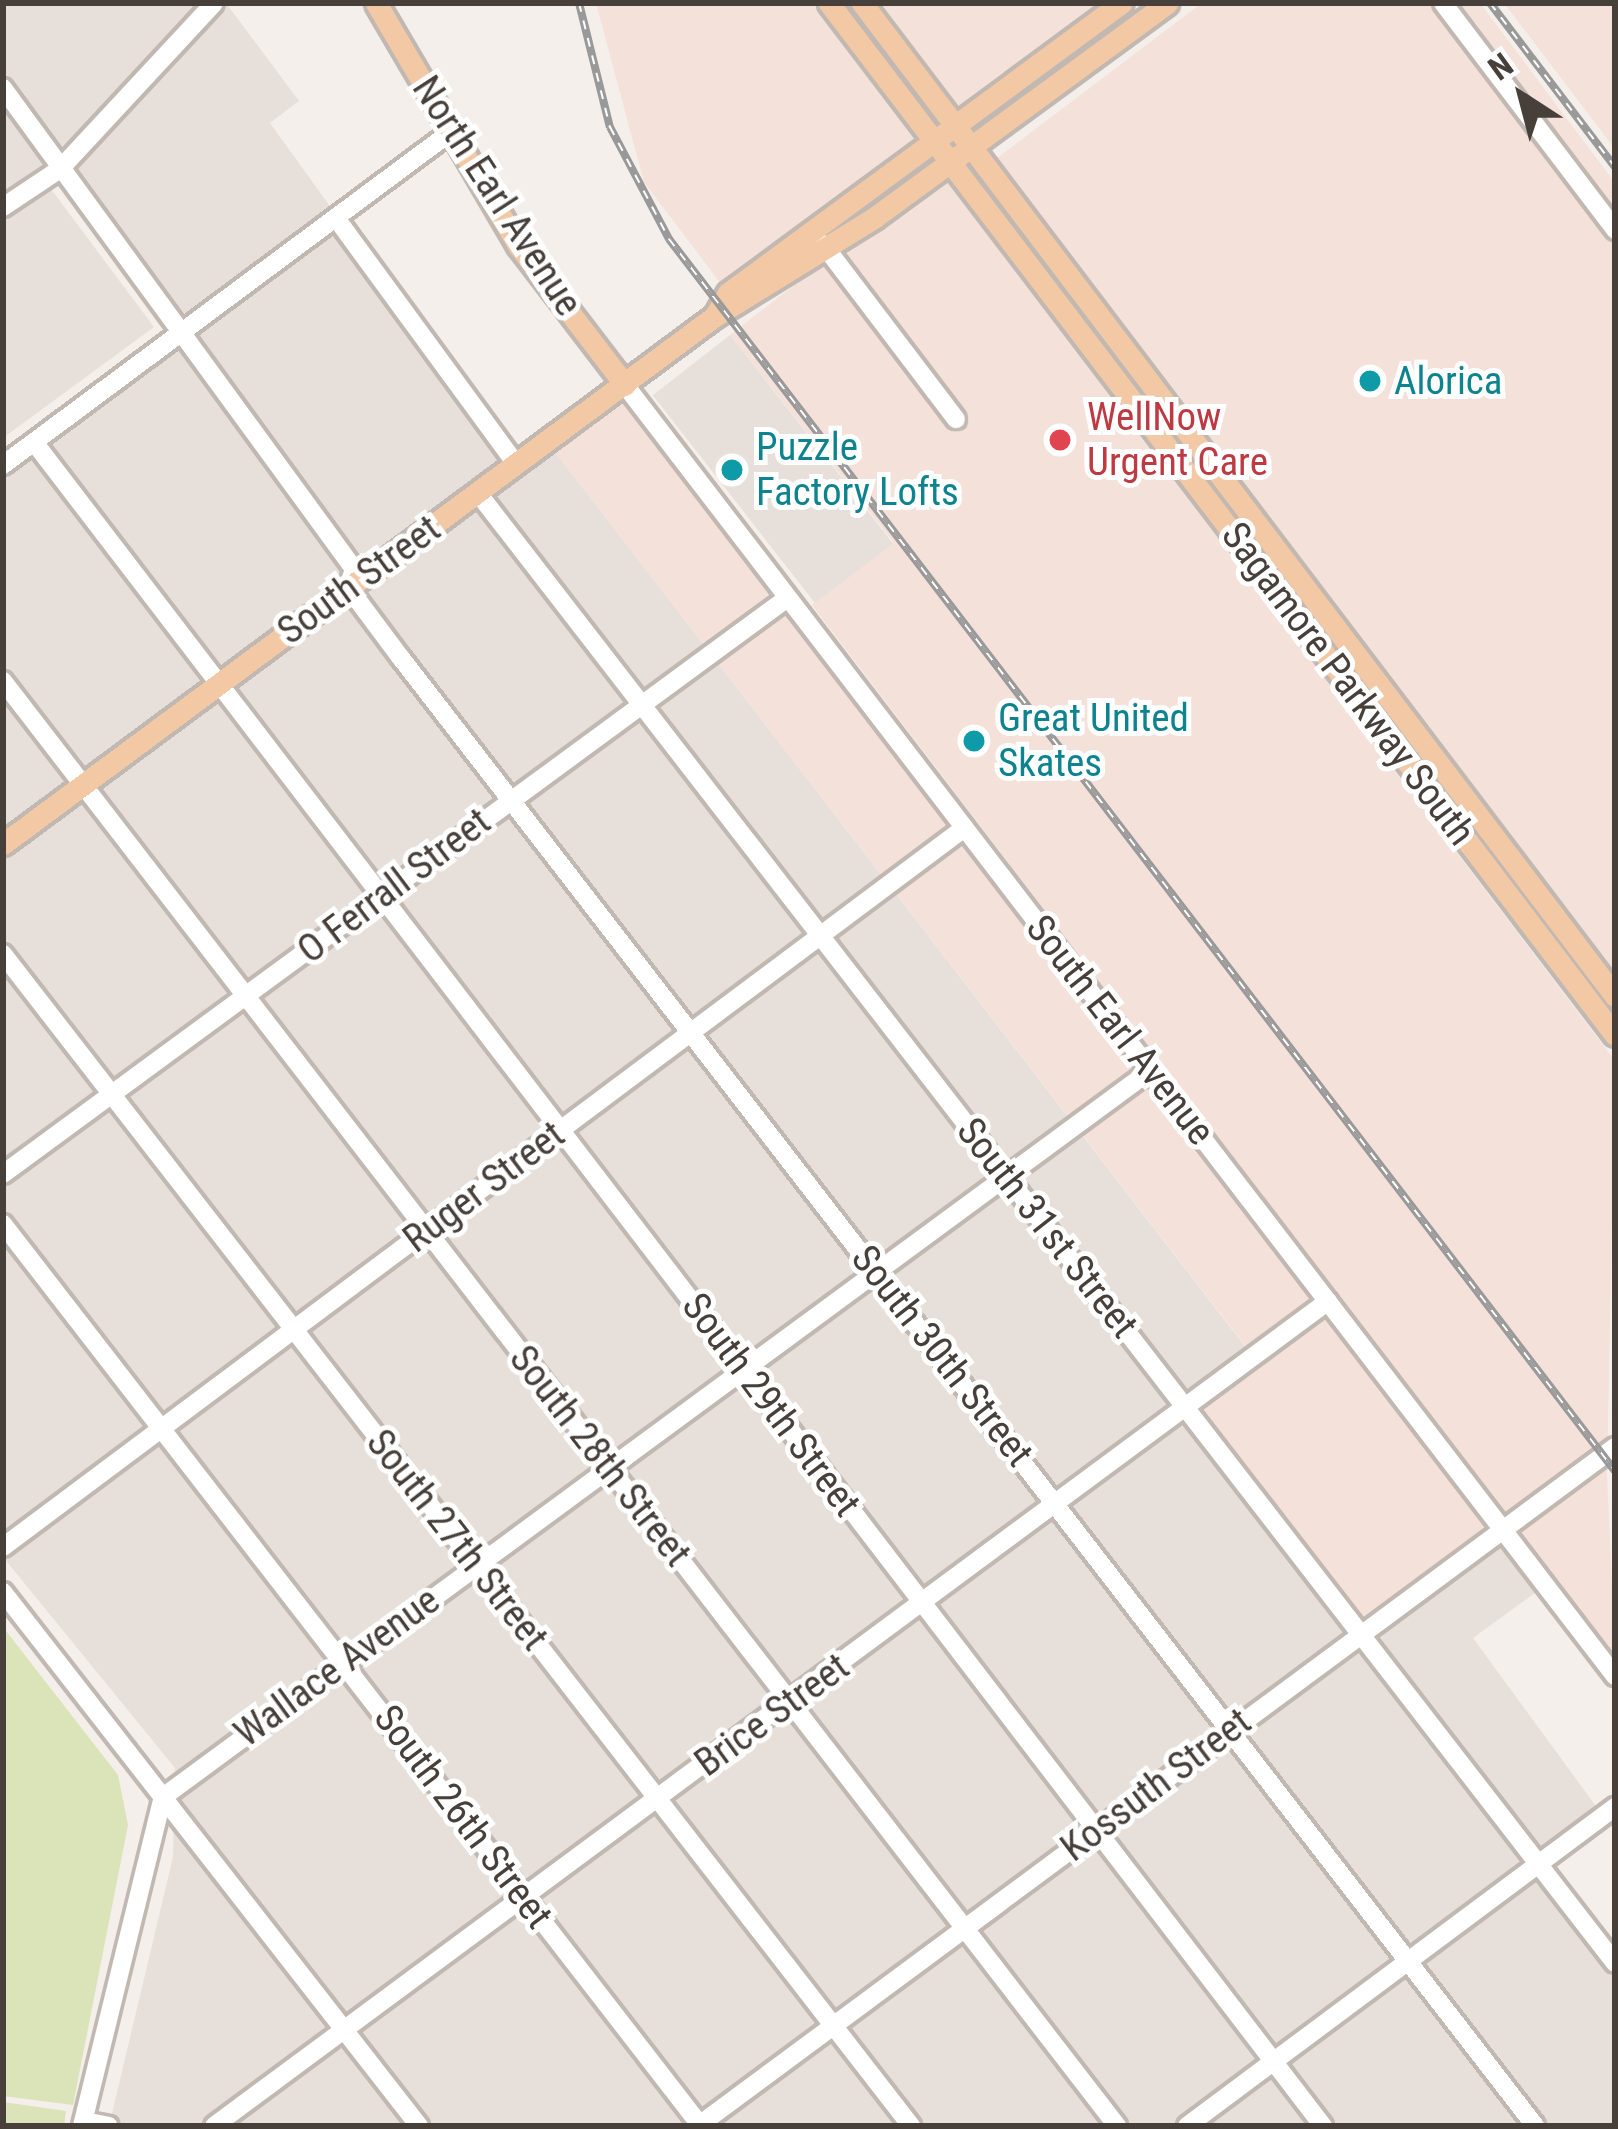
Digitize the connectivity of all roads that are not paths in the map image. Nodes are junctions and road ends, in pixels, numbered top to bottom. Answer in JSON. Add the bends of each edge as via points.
{"nodes":[{"id":1,"x":214,"y":3,"type":"edge"},
{"id":2,"x":376,"y":3,"type":"edge"},
{"id":3,"x":829,"y":3,"type":"edge"},
{"id":4,"x":862,"y":3,"type":"edge"},
{"id":5,"x":1122,"y":3,"type":"edge"},
{"id":6,"x":1167,"y":3,"type":"edge"},
{"id":7,"x":1443,"y":3,"type":"edge"},
{"id":8,"x":3,"y":88,"type":"edge"},
{"id":9,"x":957,"y":126,"type":"junction"},
{"id":10,"x":452,"y":131,"type":"junction"},
{"id":11,"x":934,"y":143,"type":"junction"},
{"id":12,"x":972,"y":146,"type":"junction"},
{"id":13,"x":949,"y":163,"type":"junction"},
{"id":14,"x":60,"y":169,"type":"junction"},
{"id":15,"x":3,"y":207,"type":"edge"},
{"id":16,"x":336,"y":218,"type":"junction"},
{"id":17,"x":1615,"y":230,"type":"edge"},
{"id":18,"x":823,"y":244,"type":"junction"},
{"id":19,"x":716,"y":316,"type":"junction"},
{"id":20,"x":180,"y":333,"type":"junction"},
{"id":21,"x":625,"y":385,"type":"junction"},
{"id":22,"x":956,"y":419,"type":"dead end"},
{"id":23,"x":34,"y":442,"type":"junction"},
{"id":24,"x":3,"y":465,"type":"edge"},
{"id":25,"x":517,"y":465,"type":"junction"},
{"id":26,"x":478,"y":493,"type":"junction"},
{"id":27,"x":348,"y":587,"type":"junction"},
{"id":28,"x":786,"y":599,"type":"junction"},
{"id":29,"x":3,"y":681,"type":"edge"},
{"id":30,"x":214,"y":688,"type":"junction"},
{"id":31,"x":642,"y":705,"type":"junction"},
{"id":32,"x":81,"y":786,"type":"junction"},
{"id":33,"x":511,"y":800,"type":"junction"},
{"id":34,"x":964,"y":828,"type":"junction"},
{"id":35,"x":3,"y":844,"type":"edge"},
{"id":36,"x":376,"y":899,"type":"junction"},
{"id":37,"x":820,"y":935,"type":"junction"},
{"id":38,"x":3,"y":954,"type":"edge"},
{"id":39,"x":1615,"y":996,"type":"edge"},
{"id":40,"x":244,"y":997,"type":"junction"},
{"id":41,"x":692,"y":1031,"type":"junction"},
{"id":42,"x":1615,"y":1035,"type":"edge"},
{"id":43,"x":1150,"y":1071,"type":"junction"},
{"id":44,"x":111,"y":1094,"type":"junction"},
{"id":45,"x":560,"y":1130,"type":"junction"},
{"id":46,"x":3,"y":1174,"type":"edge"},
{"id":47,"x":1007,"y":1176,"type":"junction"},
{"id":48,"x":3,"y":1224,"type":"edge"},
{"id":49,"x":424,"y":1231,"type":"junction"},
{"id":50,"x":877,"y":1272,"type":"junction"},
{"id":51,"x":1328,"y":1301,"type":"junction"},
{"id":52,"x":294,"y":1329,"type":"junction"},
{"id":53,"x":743,"y":1370,"type":"junction"},
{"id":54,"x":1186,"y":1409,"type":"junction"},
{"id":55,"x":162,"y":1428,"type":"junction"},
{"id":56,"x":1615,"y":1448,"type":"edge"},
{"id":57,"x":610,"y":1468,"type":"junction"},
{"id":58,"x":1057,"y":1504,"type":"junction"},
{"id":59,"x":1502,"y":1528,"type":"junction"},
{"id":60,"x":3,"y":1547,"type":"edge"},
{"id":61,"x":477,"y":1565,"type":"junction"},
{"id":62,"x":3,"y":1592,"type":"edge"},
{"id":63,"x":923,"y":1604,"type":"junction"},
{"id":64,"x":1361,"y":1633,"type":"junction"},
{"id":65,"x":345,"y":1662,"type":"junction"},
{"id":66,"x":1615,"y":1676,"type":"edge"},
{"id":67,"x":789,"y":1703,"type":"junction"},
{"id":68,"x":1228,"y":1731,"type":"junction"},
{"id":69,"x":159,"y":1791,"type":"junction"},
{"id":70,"x":658,"y":1799,"type":"junction"},
{"id":71,"x":1615,"y":1807,"type":"edge"},
{"id":72,"x":1094,"y":1831,"type":"junction"},
{"id":73,"x":1537,"y":1863,"type":"junction"},
{"id":74,"x":525,"y":1898,"type":"junction"},
{"id":75,"x":968,"y":1925,"type":"junction"},
{"id":76,"x":1407,"y":1962,"type":"junction"},
{"id":77,"x":1615,"y":1963,"type":"edge"},
{"id":78,"x":833,"y":2027,"type":"junction"},
{"id":79,"x":345,"y":2029,"type":"junction"},
{"id":80,"x":1272,"y":2060,"type":"junction"},
{"id":81,"x":83,"y":2123,"type":"edge"},
{"id":82,"x":109,"y":2126,"type":"edge"},
{"id":83,"x":214,"y":2126,"type":"edge"},
{"id":84,"x":419,"y":2126,"type":"edge"},
{"id":85,"x":700,"y":2126,"type":"edge"},
{"id":86,"x":911,"y":2126,"type":"edge"},
{"id":87,"x":1117,"y":2126,"type":"edge"},
{"id":88,"x":1187,"y":2126,"type":"edge"},
{"id":89,"x":1323,"y":2126,"type":"edge"},
{"id":90,"x":1535,"y":2126,"type":"edge"}],
"edges":[{"from":1,"to":14,"type":"street"},
{"from":2,"to":10,"type":"main road","name":"North Earl Avenue"},
{"from":3,"to":11,"type":"main road","name":"Sagamore Parkway South"},
{"from":4,"to":9,"type":"main road","name":"Sagamore Parkway South"},
{"from":5,"to":9,"type":"main road","name":"South Street"},
{"from":6,"to":12,"type":"main road","name":"South Street"},
{"from":7,"to":17,"type":"street"},
{"from":8,"to":14,"type":"street"},
{"from":9,"to":11,"type":"main road","name":"South Street"},
{"from":9,"to":12,"type":"main road","name":"Sagamore Parkway South"},
{"from":10,"to":16,"type":"street"},
{"from":10,"to":21,"type":"main road","name":"North Earl Avenue","via":[[518,244]]},
{"from":11,"to":13,"type":"main road","name":"Sagamore Parkway South"},
{"from":11,"to":19,"type":"main road","name":"South Street","via":[[728,293]]},
{"from":12,"to":13,"type":"main road","name":"South Street"},
{"from":12,"to":39,"type":"main road","name":"Sagamore Parkway South"},
{"from":13,"to":18,"type":"main road","name":"South Street"},
{"from":13,"to":42,"type":"main road","name":"Sagamore Parkway South"},
{"from":14,"to":15,"type":"street"},
{"from":14,"to":20,"type":"street"},
{"from":16,"to":20,"type":"street"},
{"from":16,"to":25,"type":"street"},
{"from":18,"to":19,"type":"main road","name":"South Street"},
{"from":18,"to":22,"type":"street"},
{"from":19,"to":21,"type":"main road","name":"South Street"},
{"from":20,"to":23,"type":"street"},
{"from":20,"to":27,"type":"street","name":"South 30th Street","via":[[354,569]]},
{"from":21,"to":25,"type":"main road","name":"South Street"},
{"from":21,"to":28,"type":"street","name":"South Earl Avenue"},
{"from":23,"to":24,"type":"street"},
{"from":23,"to":30,"type":"street","name":"South 29th Street"},
{"from":25,"to":26,"type":"main road","name":"South Street"},
{"from":26,"to":27,"type":"main road","name":"South Street"},
{"from":26,"to":31,"type":"street","name":"South 31st Street"},
{"from":27,"to":30,"type":"main road","name":"South Street"},
{"from":27,"to":33,"type":"street","name":"South 30th Street"},
{"from":28,"to":31,"type":"street","name":"O Ferrall Street"},
{"from":28,"to":34,"type":"street","name":"South Earl Avenue"},
{"from":29,"to":32,"type":"street","name":"South 28th Street"},
{"from":30,"to":32,"type":"main road","name":"South Street"},
{"from":30,"to":36,"type":"street","name":"South 29th Street"},
{"from":31,"to":33,"type":"street","name":"O Ferrall Street"},
{"from":31,"to":37,"type":"street","name":"South 31st Street"},
{"from":32,"to":35,"type":"main road","name":"South Street"},
{"from":32,"to":40,"type":"street","name":"South 28th Street"},
{"from":33,"to":36,"type":"street","name":"O Ferrall Street"},
{"from":33,"to":41,"type":"street","name":"South 30th Street"},
{"from":34,"to":37,"type":"street","name":"Ruger Street"},
{"from":34,"to":43,"type":"street","name":"South Earl Avenue"},
{"from":36,"to":40,"type":"street","name":"O Ferrall Street"},
{"from":36,"to":45,"type":"street","name":"South 29th Street"},
{"from":37,"to":41,"type":"street","name":"Ruger Street"},
{"from":37,"to":47,"type":"street","name":"South 31st Street"},
{"from":38,"to":44,"type":"street","name":"South 27th Street"},
{"from":40,"to":44,"type":"street","name":"O Ferrall Street"},
{"from":40,"to":49,"type":"street","name":"South 28th Street"},
{"from":41,"to":45,"type":"street","name":"Ruger Street"},
{"from":41,"to":50,"type":"street","name":"South 30th Street"},
{"from":43,"to":47,"type":"street","name":"Wallace Avenue"},
{"from":43,"to":51,"type":"street","name":"South Earl Avenue"},
{"from":44,"to":46,"type":"street","name":"O Ferrall Street"},
{"from":44,"to":52,"type":"street","name":"South 27th Street"},
{"from":45,"to":49,"type":"street","name":"Ruger Street"},
{"from":45,"to":53,"type":"street","name":"South 29th Street"},
{"from":47,"to":50,"type":"street","name":"Wallace Avenue"},
{"from":47,"to":54,"type":"street","name":"South 31st Street"},
{"from":48,"to":55,"type":"street","name":"South 26th Street"},
{"from":49,"to":52,"type":"street","name":"Ruger Street"},
{"from":49,"to":57,"type":"street","name":"South 28th Street"},
{"from":50,"to":53,"type":"street","name":"Wallace Avenue"},
{"from":50,"to":58,"type":"street","name":"South 30th Street"},
{"from":51,"to":54,"type":"street","name":"Brice Street"},
{"from":51,"to":59,"type":"street","name":"South Earl Avenue"},
{"from":52,"to":55,"type":"street","name":"Ruger Street"},
{"from":52,"to":61,"type":"street","name":"South 27th Street"},
{"from":53,"to":57,"type":"street","name":"Wallace Avenue"},
{"from":53,"to":63,"type":"street","name":"South 29th Street"},
{"from":54,"to":58,"type":"street","name":"Brice Street"},
{"from":54,"to":64,"type":"street","name":"South 31st Street"},
{"from":55,"to":60,"type":"street","name":"Ruger Street"},
{"from":55,"to":65,"type":"street","name":"South 26th Street"},
{"from":56,"to":59,"type":"street","name":"Kossuth Street"},
{"from":57,"to":61,"type":"street","name":"Wallace Avenue"},
{"from":57,"to":67,"type":"street","name":"South 28th Street"},
{"from":58,"to":63,"type":"street","name":"Brice Street"},
{"from":58,"to":68,"type":"street","name":"South 30th Street"},
{"from":59,"to":64,"type":"street","name":"Kossuth Street"},
{"from":59,"to":66,"type":"street","name":"South Earl Avenue"},
{"from":61,"to":65,"type":"street","name":"Wallace Avenue"},
{"from":61,"to":70,"type":"street","name":"South 27th Street"},
{"from":62,"to":69,"type":"street"},
{"from":63,"to":67,"type":"street","name":"Brice Street"},
{"from":63,"to":72,"type":"street","name":"South 29th Street"},
{"from":64,"to":68,"type":"street","name":"Kossuth Street"},
{"from":64,"to":73,"type":"street","name":"South 31st Street"},
{"from":65,"to":69,"type":"street","name":"Wallace Avenue"},
{"from":65,"to":74,"type":"street","name":"South 26th Street"},
{"from":67,"to":70,"type":"street","name":"Brice Street"},
{"from":67,"to":75,"type":"street","name":"South 28th Street"},
{"from":68,"to":72,"type":"street","name":"Kossuth Street"},
{"from":68,"to":76,"type":"street","name":"South 30th Street"},
{"from":69,"to":79,"type":"street"},
{"from":69,"to":81,"type":"street"},
{"from":70,"to":74,"type":"street","name":"Brice Street"},
{"from":70,"to":78,"type":"street","name":"South 27th Street"},
{"from":71,"to":73,"type":"street"},
{"from":72,"to":75,"type":"street","name":"Kossuth Street"},
{"from":72,"to":80,"type":"street","name":"South 29th Street"},
{"from":73,"to":76,"type":"street"},
{"from":73,"to":77,"type":"street","name":"South 31st Street"},
{"from":74,"to":79,"type":"street","name":"Brice Street"},
{"from":74,"to":85,"type":"street","name":"South 26th Street"},
{"from":75,"to":78,"type":"street","name":"Kossuth Street"},
{"from":75,"to":87,"type":"street","name":"South 28th Street"},
{"from":76,"to":80,"type":"street"},
{"from":76,"to":90,"type":"street","name":"South 30th Street"},
{"from":78,"to":85,"type":"street","name":"Kossuth Street"},
{"from":78,"to":86,"type":"street","name":"South 27th Street"},
{"from":79,"to":83,"type":"street","name":"Brice Street"},
{"from":79,"to":84,"type":"street"},
{"from":80,"to":88,"type":"street"},
{"from":80,"to":89,"type":"street","name":"South 29th Street"},
{"from":81,"to":82,"type":"street"}]}
